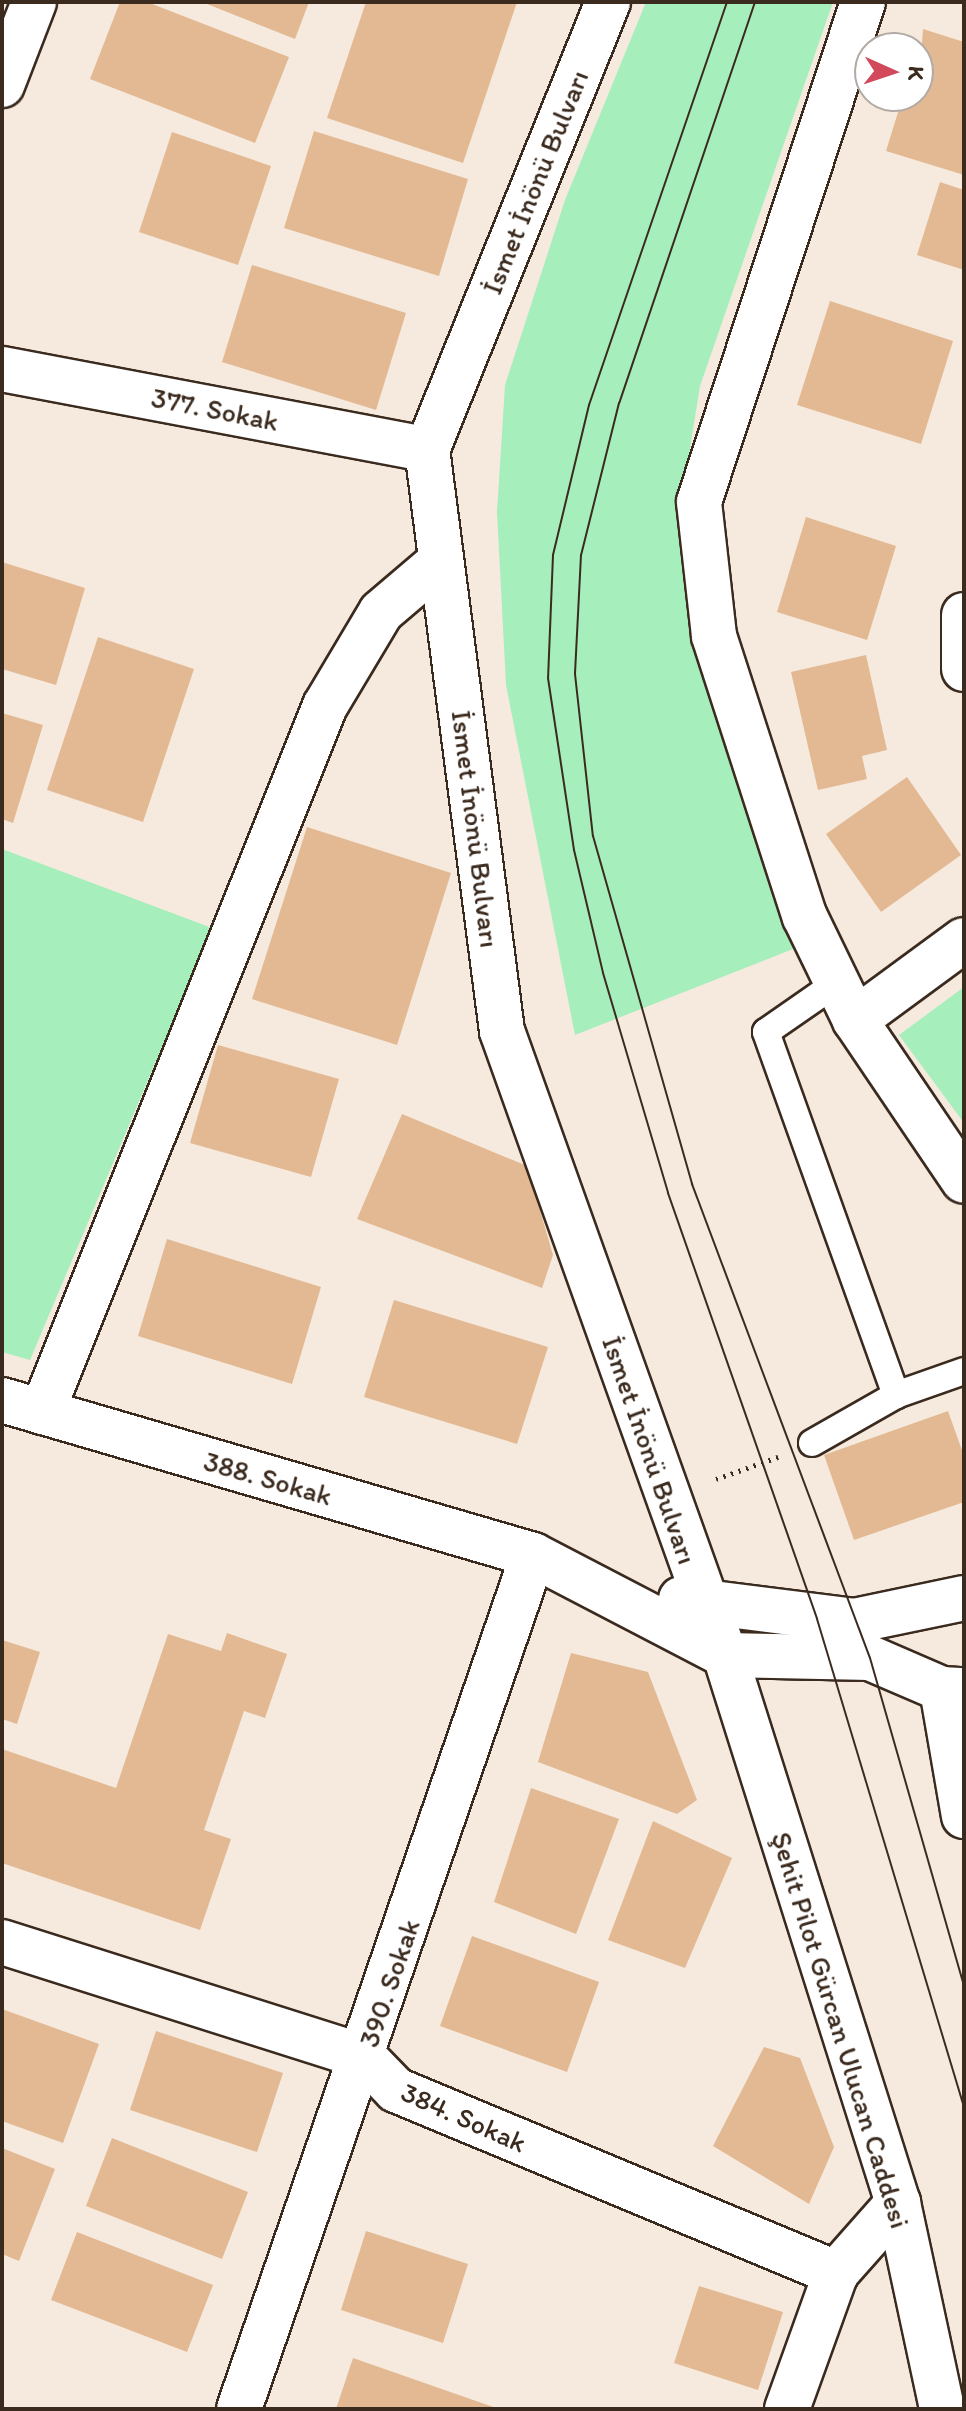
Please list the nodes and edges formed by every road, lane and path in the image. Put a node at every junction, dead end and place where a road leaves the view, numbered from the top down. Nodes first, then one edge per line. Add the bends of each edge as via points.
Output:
1 (34, 2) edge
2 (608, 2) edge
3 (863, 2) edge
4 (2, 85) edge
5 (2, 369) edge
6 (427, 449) junction
7 (441, 561) junction
8 (964, 615) edge
9 (964, 669) edge
10 (964, 940) edge
11 (845, 1002) junction
12 (964, 1181) edge
13 (964, 1371) edge
14 (896, 1395) junction
15 (22, 1406) edge
16 (812, 1443) joint
17 (666, 1497) junction
18 (533, 1555) junction
19 (964, 1598) edge
20 (705, 1606) junction
21 (725, 1655) junction
22 (953, 1690) edge
23 (964, 1816) edge
24 (2, 1942) edge
25 (364, 2057) junction
26 (898, 2203) junction
27 (836, 2273) junction
28 (239, 2409) edge
29 (787, 2409) edge
30 (942, 2409) edge

1 - 4 street
2 - 6 street, İsmet İnönü Bulvarı
3 - 11 street via 699,502 714,636 805,917
5 - 6 street, 377. Sokak
6 - 7 street, İsmet İnönü Bulvarı
7 - 15 street via 381,612 325,706
7 - 17 street, İsmet İnönü Bulvarı via 502,1031
8 - 9 street
10 - 11 street
11 - 12 street
11 - 14 lane via 766,1032
13 - 14 lane
14 - 16 lane
15 - 18 street, 388. Sokak
16 - 17 path
17 - 20 street, İsmet İnönü Bulvarı
18 - 20 street
18 - 21 street
18 - 25 street, 390. Sokak
19 - 20 street via 854,1621
20 - 21 street, İsmet İnönü Bulvarı
21 - 22 street via 870,1658
21 - 26 street, Şehit Pilot Gürcan Ulucan Caddesi
22 - 23 street
24 - 25 street, 384. Sokak
25 - 27 street, 384. Sokak via 396,2090
25 - 28 street, 390. Sokak
26 - 27 street
26 - 30 street, Şehit Pilot Gürcan Ulucan Caddesi
27 - 29 street

